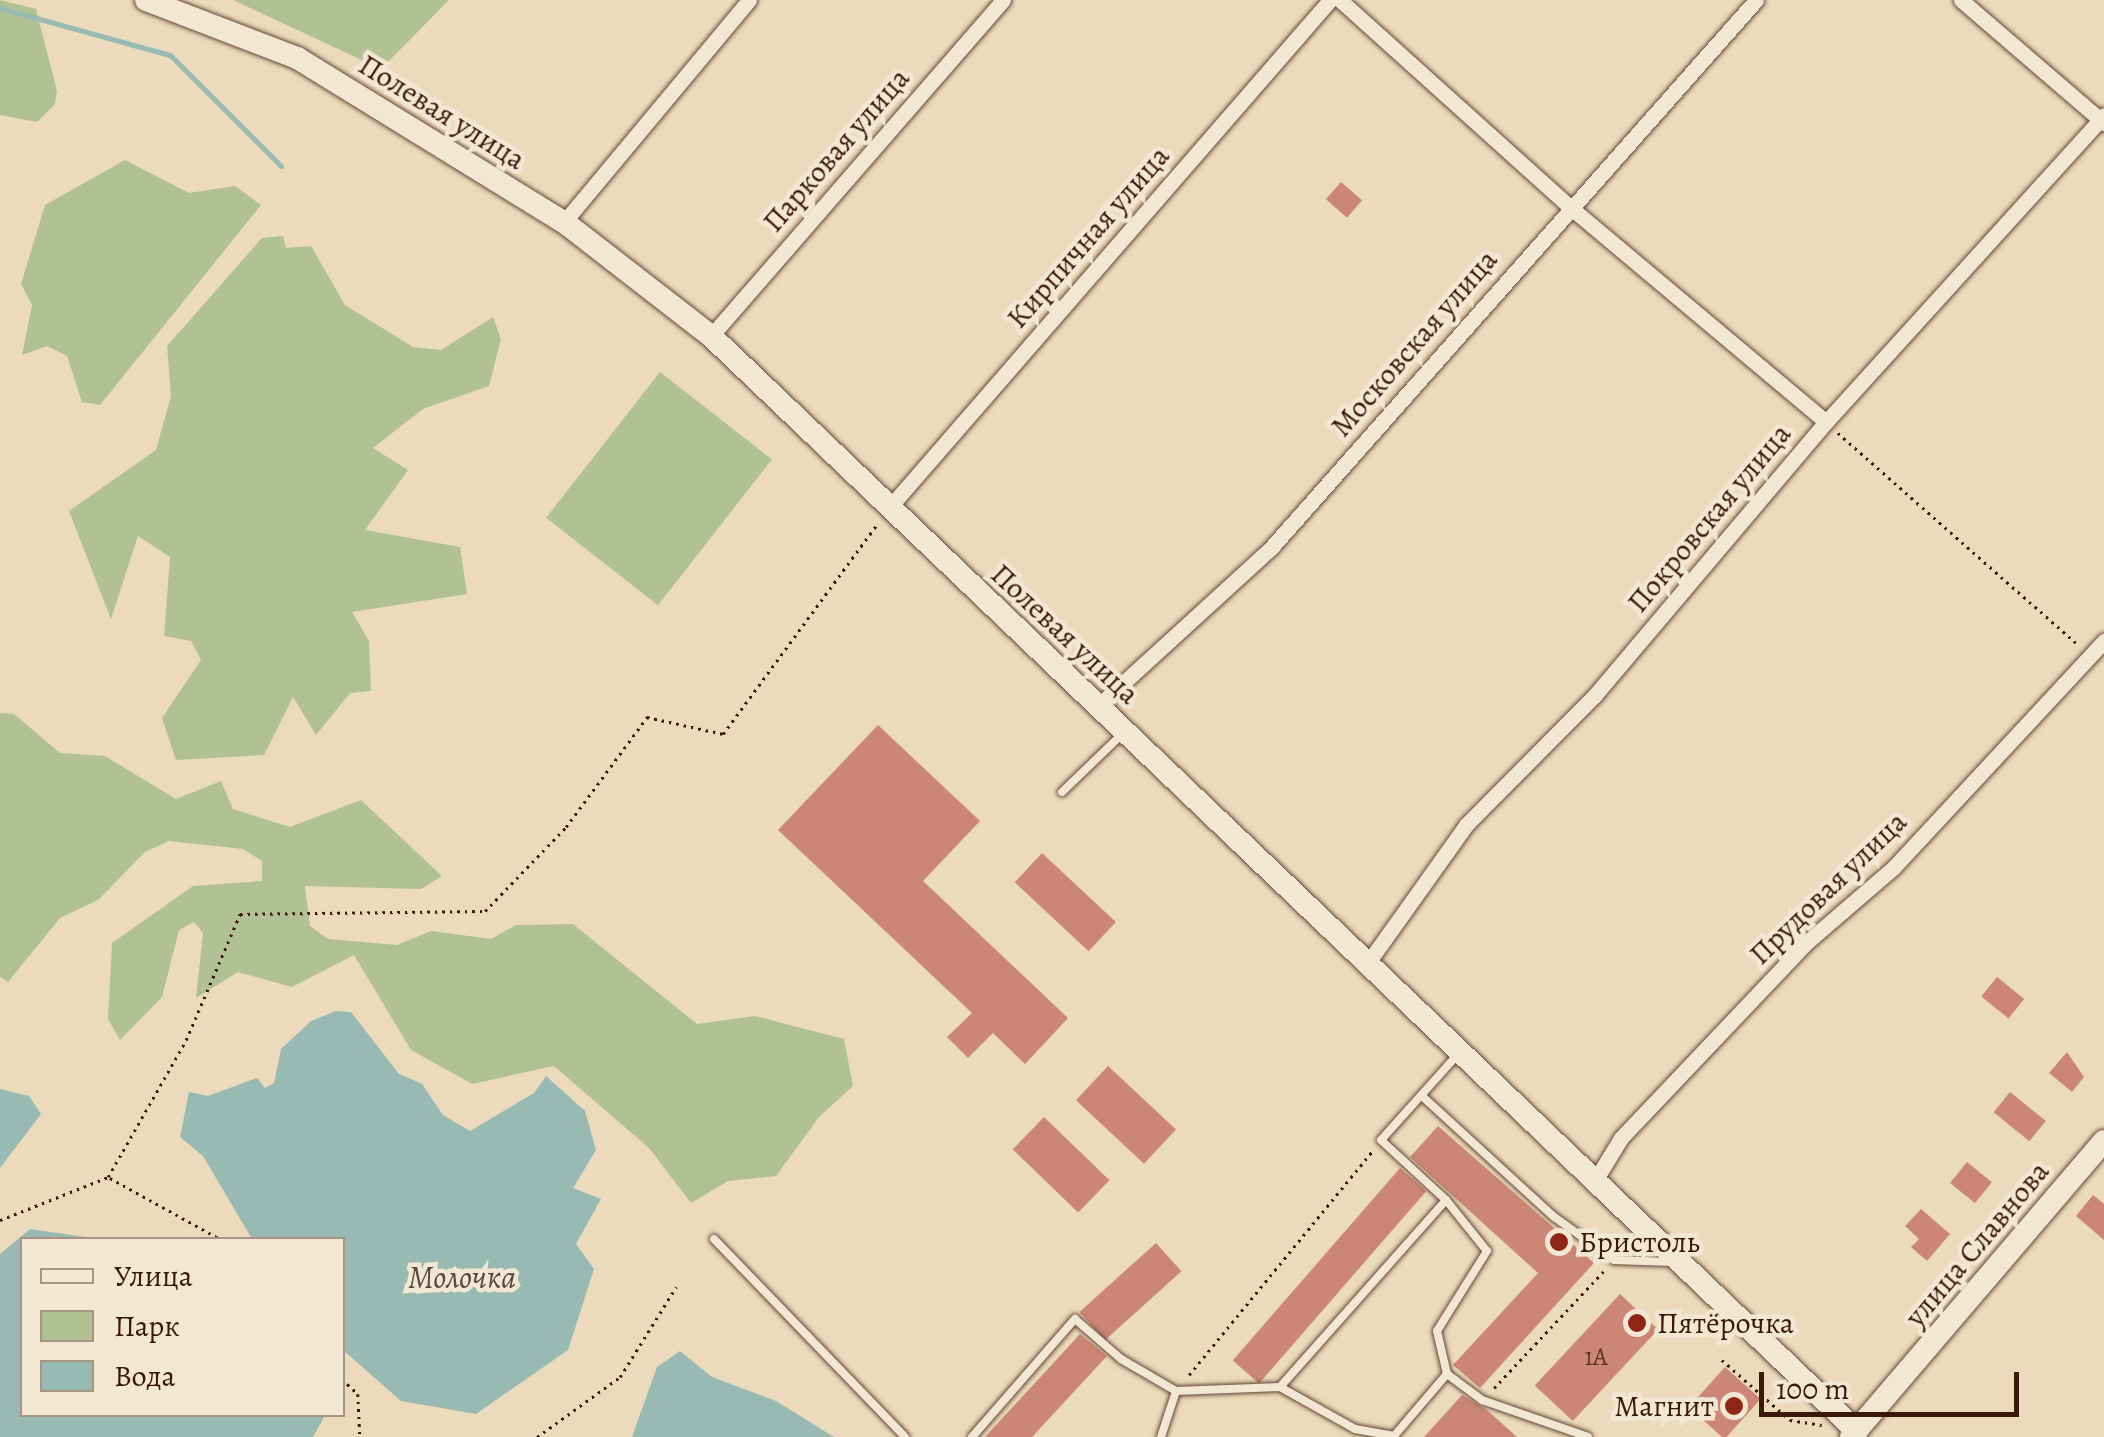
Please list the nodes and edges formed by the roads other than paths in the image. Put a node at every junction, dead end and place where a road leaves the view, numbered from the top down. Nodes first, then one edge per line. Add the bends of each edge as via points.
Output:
1 (146, 0) edge
2 (749, 0) edge
3 (1002, 0) edge
4 (1330, 0) edge
5 (1340, 0) edge
6 (1756, 0) edge
7 (1960, 0) edge
8 (2103, 119) edge
9 (1570, 207) junction
10 (564, 222) junction
11 (711, 336) junction
12 (1826, 422) junction
13 (888, 509) junction
14 (2104, 641) edge
15 (2098, 662) edge
16 (1098, 706) junction
17 (1124, 732) junction
18 (1062, 792) dead end
19 (1367, 964) junction
20 (1462, 1049) junction
21 (1422, 1096) junction
22 (2104, 1141) edge
23 (1596, 1178) junction
24 (1446, 1200) junction
25 (714, 1240) dead end
26 (1683, 1262) junction
27 (1447, 1374) junction
28 (1280, 1387) junction
29 (1176, 1392) junction
30 (1854, 1434) edge
31 (905, 1437) edge
32 (972, 1437) edge
33 (1160, 1437) edge
34 (1588, 1437) edge

1 - 10 street, Полевая улица via 297,58
2 - 10 street
3 - 11 street, Парковая улица
4 - 13 street, Кирпичная улица
5 - 9 street
6 - 9 street, Московская улица
7 - 8 street
8 - 12 street, Покровская улица
9 - 12 street
9 - 16 street, Московская улица via 1270,549
10 - 11 street, Полевая улица
11 - 13 street, Полевая улица
12 - 19 street, Покровская улица via 1595,695 1466,824
13 - 16 street, Полевая улица
14 - 15 street, Прудовая улица
15 - 23 street, Прудовая улица via 1894,867 1793,956 1621,1138
16 - 17 street, Полевая улица
17 - 18 lane
17 - 19 street, Полевая улица
19 - 20 street, Полевая улица
20 - 21 lane
20 - 23 street, Полевая улица
21 - 24 lane via 1381,1140
21 - 26 lane via 1553,1216 1614,1260
22 - 30 street, улица Славнова
23 - 26 street, Полевая улица
24 - 27 lane via 1487,1251 1437,1331
24 - 28 lane
25 - 31 lane
26 - 30 street, Полевая улица
27 - 28 lane via 1394,1436 1355,1429
27 - 34 lane via 1482,1400
28 - 29 lane
29 - 32 lane via 1121,1360 1074,1320
29 - 33 lane

